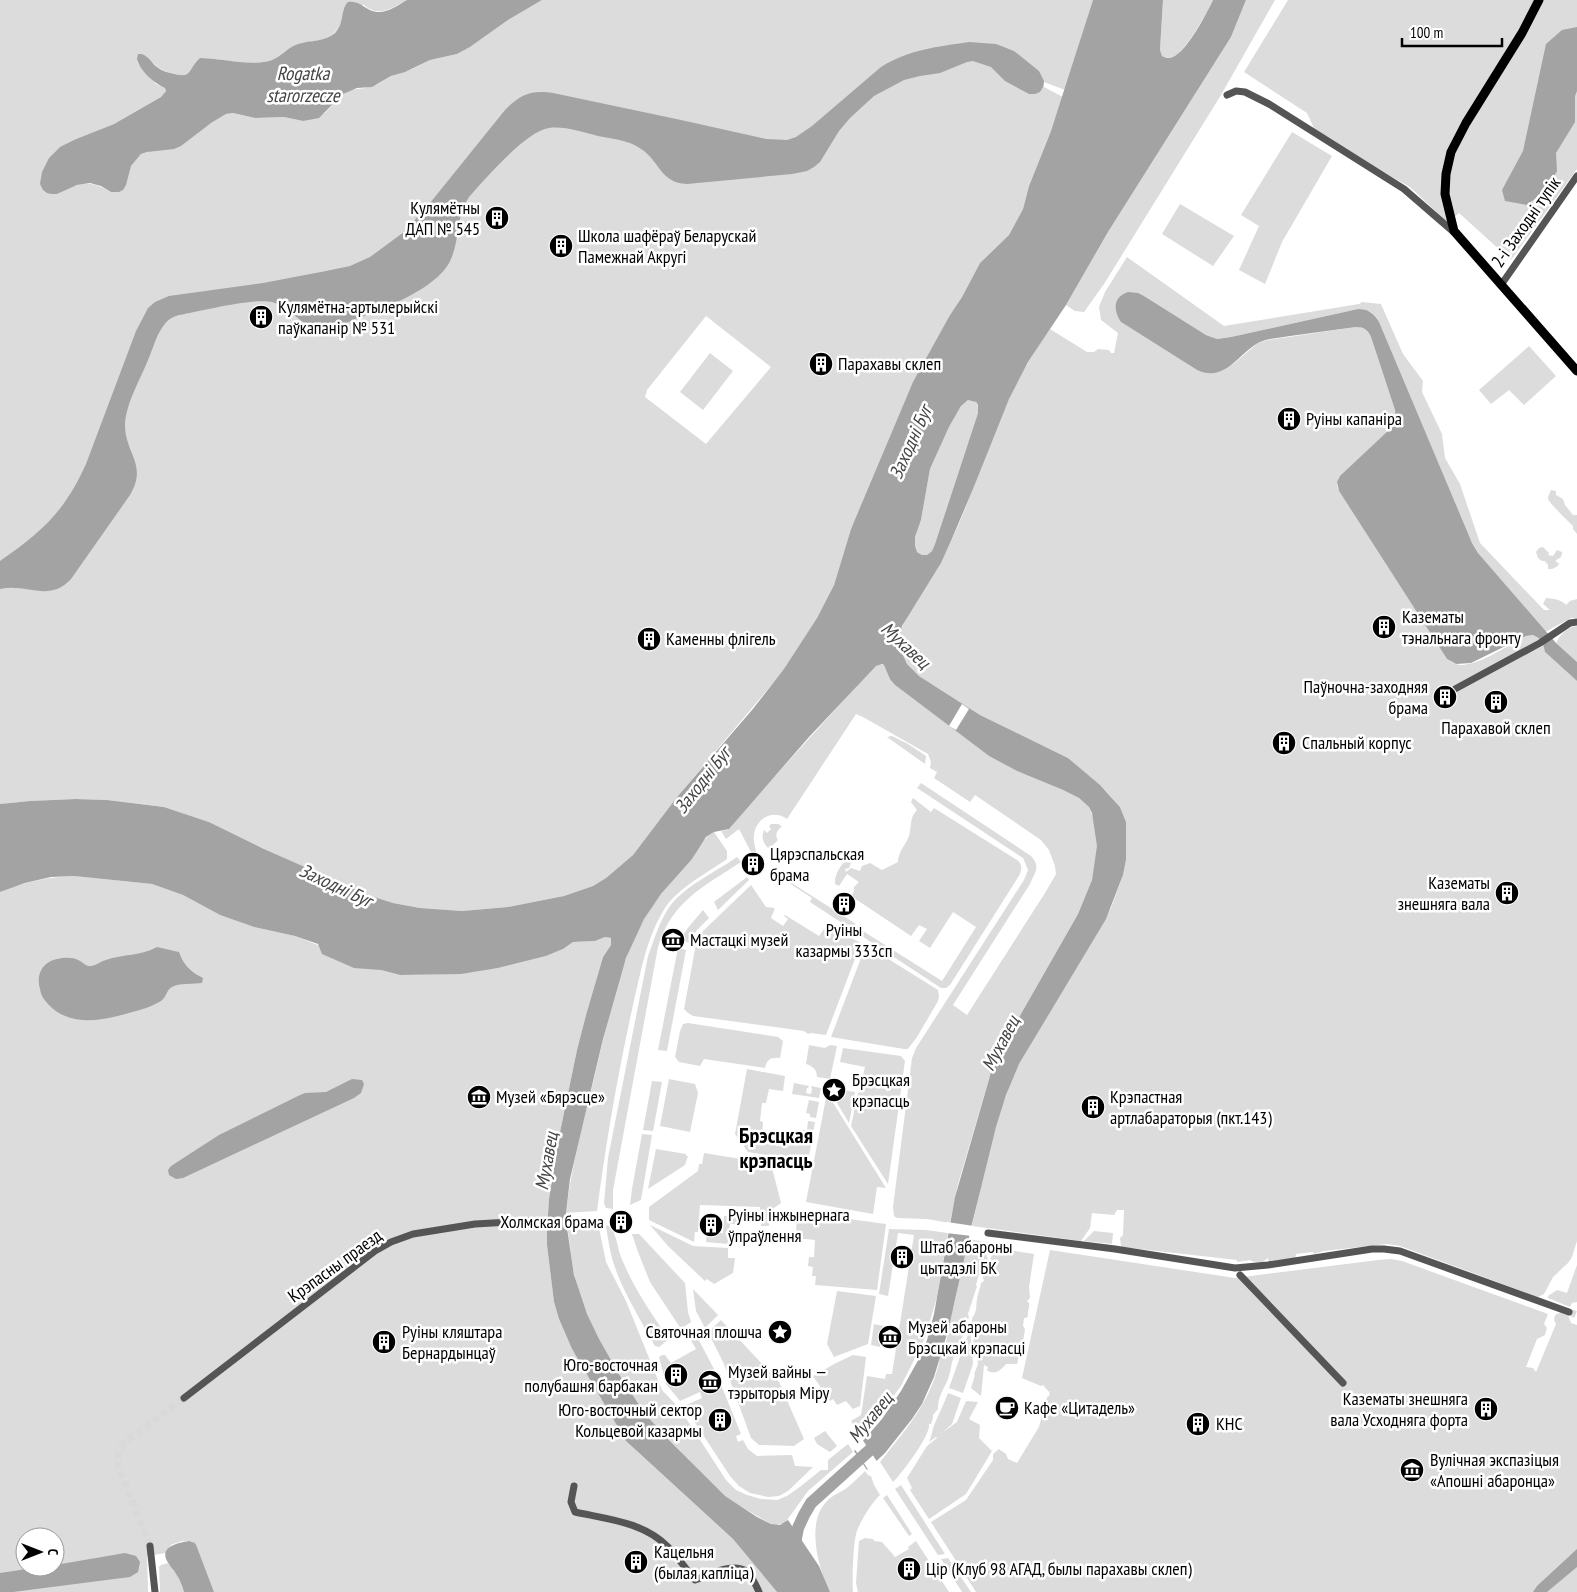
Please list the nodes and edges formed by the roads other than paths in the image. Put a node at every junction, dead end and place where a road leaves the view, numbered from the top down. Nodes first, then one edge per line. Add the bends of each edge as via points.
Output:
1 (1539, 0) edge
2 (1227, 96) dead end
3 (1577, 176) edge
4 (1458, 236) junction
5 (1500, 284) junction
6 (1577, 371) edge
7 (1577, 622) edge
8 (1455, 689) dead end
9 (529, 1221) dead end
10 (988, 1233) dead end
11 (1240, 1275) dead end
12 (1569, 1312) tunnel mouth
13 (1343, 1383) dead end
14 (184, 1398) tunnel mouth
15 (574, 1486) dead end
16 (150, 1546) tunnel mouth
17 (155, 1592) edge
18 (759, 1592) edge

1 - 4 main road via 1451,152 1445,194
2 - 4 street via 1236,91 1245,92 1269,104 1404,189
3 - 5 street, 2-і Заходні тупік
4 - 5 main road
5 - 6 main road
7 - 8 street
9 - 14 street, Крэпасны праезд via 475,1224 391,1242
10 - 12 street via 1234,1268 1372,1249 1400,1251
11 - 13 street
15 - 18 street via 571,1502 575,1512 634,1524 668,1546 695,1580 737,1568 752,1578
16 - 17 street

